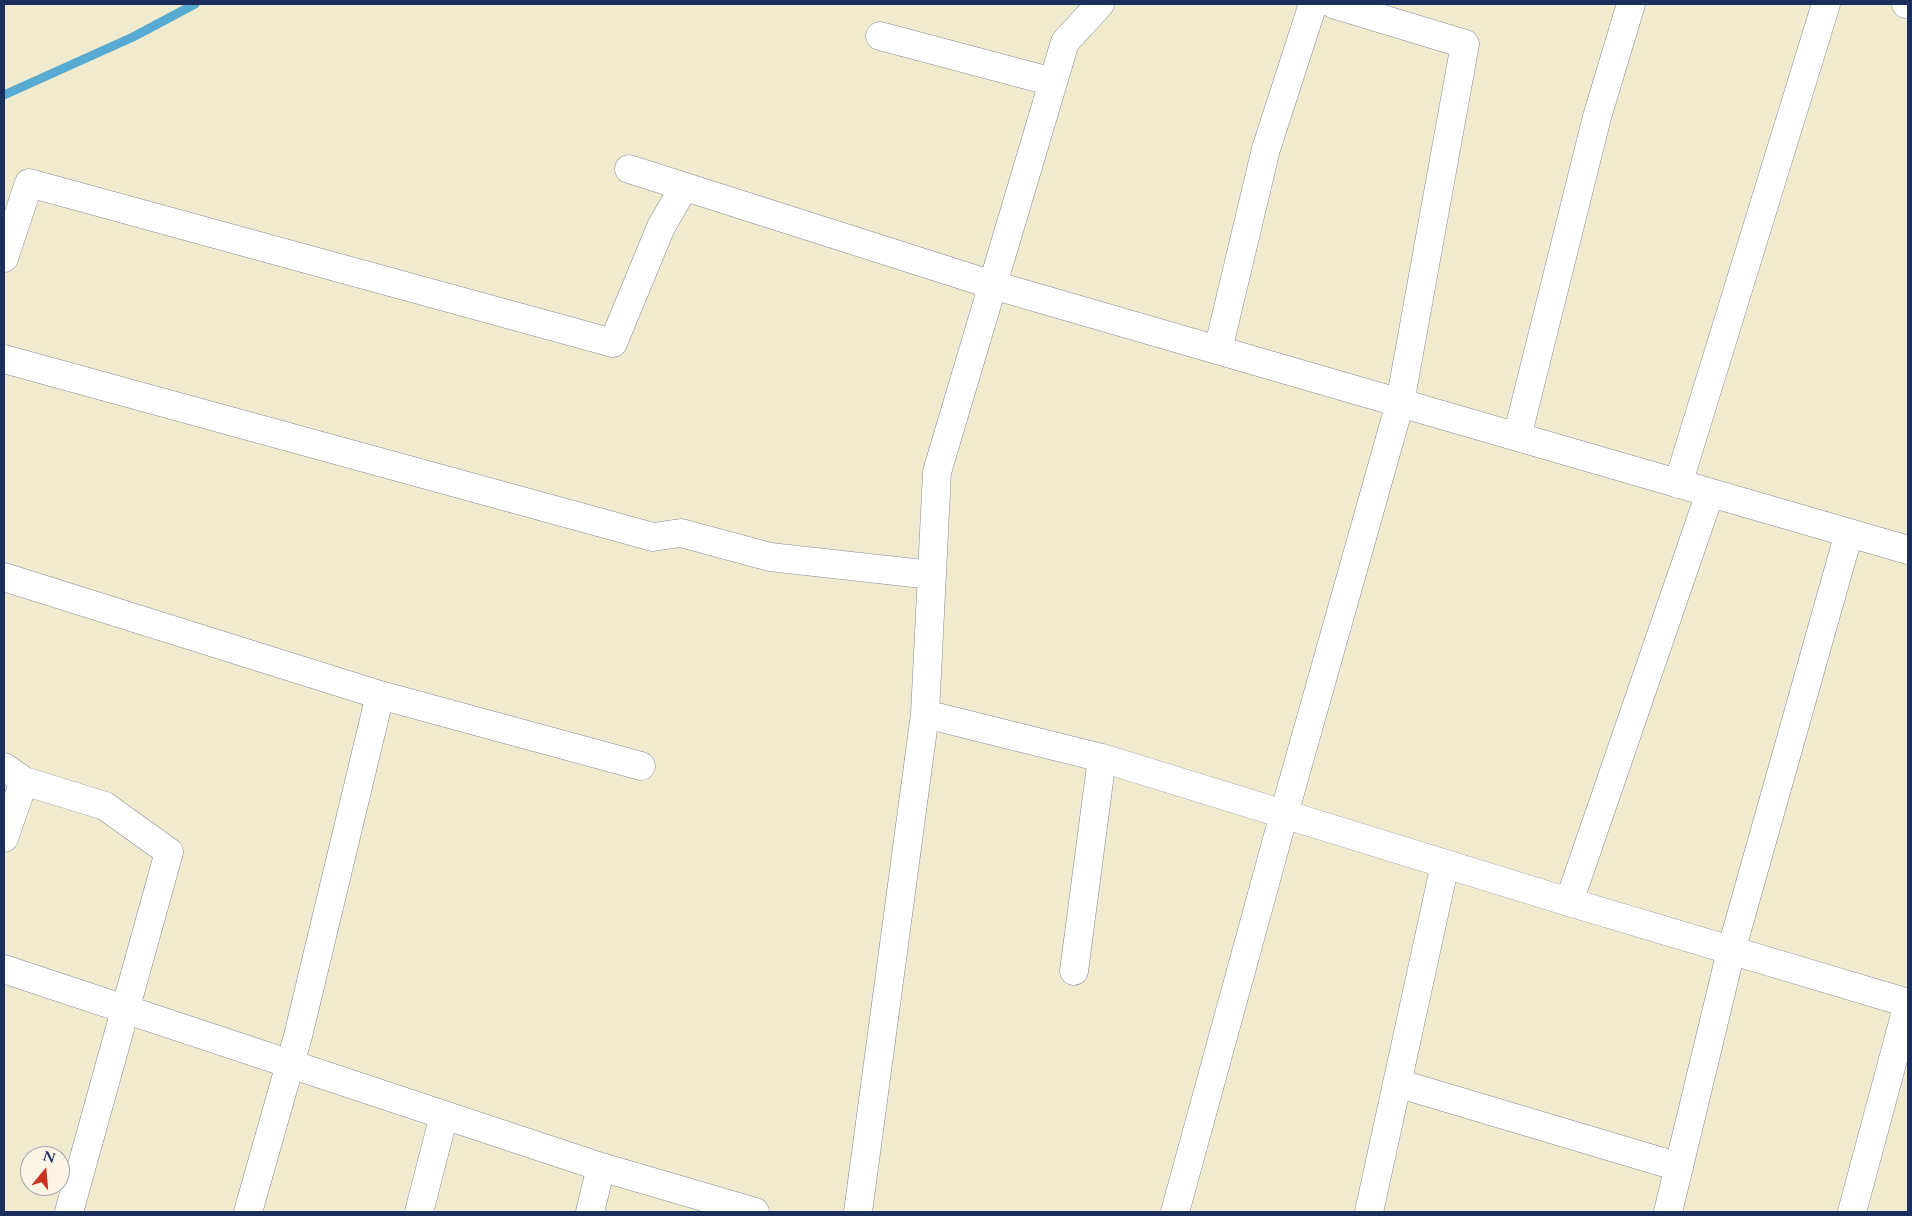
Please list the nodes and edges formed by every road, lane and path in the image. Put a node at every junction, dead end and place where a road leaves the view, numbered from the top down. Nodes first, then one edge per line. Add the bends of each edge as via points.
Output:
1 (1100, 4) edge
2 (1313, 4) edge
3 (1332, 4) edge
4 (1631, 4) edge
5 (1826, 4) edge
6 (880, 36) dead end
7 (1053, 82) junction
8 (629, 169) dead end
9 (684, 187) junction
10 (4, 258) edge
11 (994, 285) junction
12 (1218, 350) junction
13 (4, 359) edge
14 (1400, 403) junction
15 (1517, 437) junction
16 (1678, 484) junction
17 (1710, 493) junction
18 (1848, 533) junction
19 (1908, 550) edge
20 (932, 575) junction
21 (4, 577) edge
22 (380, 694) junction
23 (925, 714) junction
24 (1102, 758) junction
25 (641, 766) dead end
26 (14, 774) edge
27 (1284, 814) junction
28 (4, 838) edge
29 (1444, 864) junction
30 (1569, 902) junction
31 (1731, 951) junction
32 (4, 969) edge
33 (1074, 971) dead end
34 (1908, 1004) edge
35 (126, 1009) junction
36 (290, 1064) junction
37 (1397, 1083) junction
38 (444, 1114) junction
39 (602, 1167) junction
40 (1679, 1167) junction
41 (69, 1212) edge
42 (248, 1212) edge
43 (419, 1212) edge
44 (590, 1212) edge
45 (755, 1212) edge
46 (858, 1212) edge
47 (1175, 1212) edge
48 (1369, 1212) edge
49 (1668, 1212) edge
50 (1852, 1212) edge

1 - 7 street via 1065,42
2 - 12 street via 1266,149
3 - 14 street via 1465,44
4 - 15 street via 1597,117
5 - 16 street
6 - 7 street
7 - 11 street
8 - 9 street
9 - 10 street via 661,227 613,343 29,184
9 - 11 street
11 - 12 street
11 - 20 street via 937,472
12 - 14 street
13 - 20 street via 653,537 681,533 770,557
14 - 15 street
14 - 27 street
15 - 16 street
16 - 17 street
17 - 18 street
17 - 30 street
18 - 19 street
18 - 31 street
20 - 23 street
21 - 22 street
22 - 25 street
22 - 36 street
23 - 24 street
23 - 46 street
24 - 27 street
24 - 33 street
26 - 28 street
26 - 35 street via 105,806 169,852
27 - 29 street
27 - 47 street
29 - 30 street
29 - 37 street
30 - 31 street
31 - 34 street
31 - 40 street
32 - 35 street
34 - 50 street
35 - 36 street
35 - 41 street
36 - 38 street
36 - 42 street
37 - 40 street
37 - 48 street
38 - 39 street
38 - 43 street
39 - 44 street
39 - 45 street
40 - 49 street

